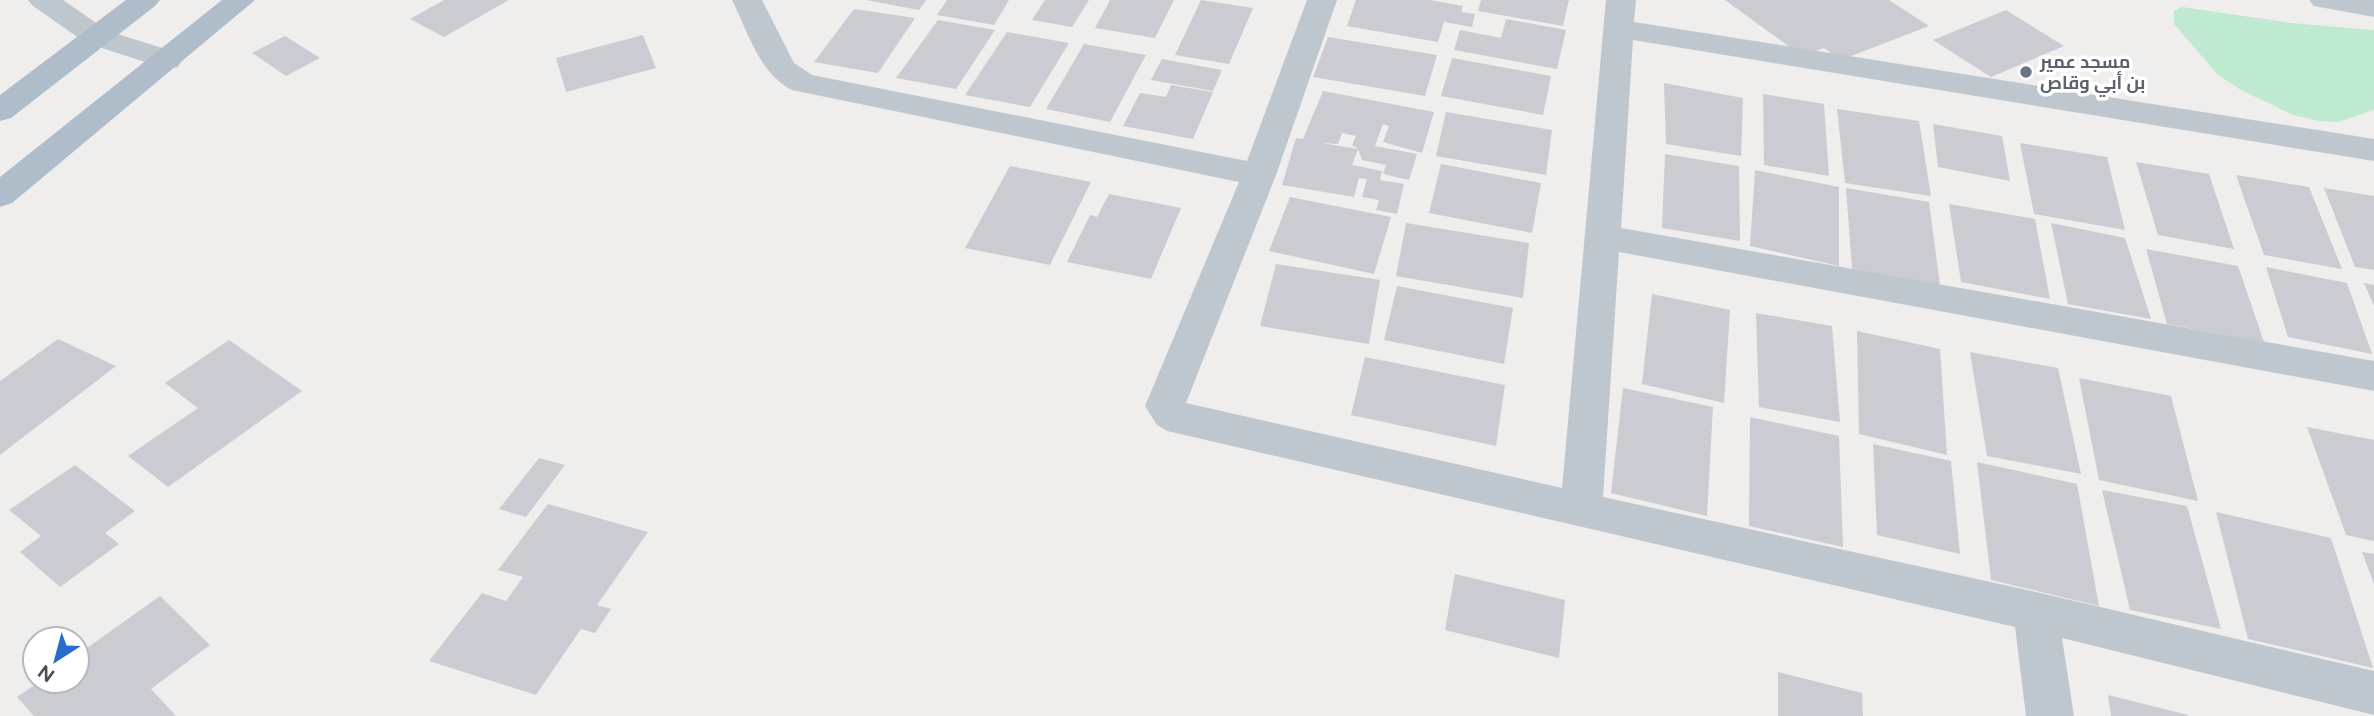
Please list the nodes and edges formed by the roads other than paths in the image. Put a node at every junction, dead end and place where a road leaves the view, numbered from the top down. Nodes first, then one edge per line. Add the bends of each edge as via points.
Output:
1 (43, 0) edge
2 (145, 0) edge
3 (240, 0) edge
4 (747, 0) edge
5 (1322, 0) edge
6 (2324, 0) edge
7 (2374, 8) edge
8 (1620, 15) edge
9 (97, 37) junction
10 (167, 60) junction
11 (0, 111) edge
12 (2374, 150) edge
13 (1259, 175) junction
14 (0, 195) edge
15 (1604, 237) junction
16 (2374, 376) edge
17 (1581, 511) junction
18 (2036, 612) junction
19 (2374, 693) edge
20 (2050, 716) edge

1 - 9 street
2 - 9 main road
3 - 10 main road
4 - 13 street via 781,68 803,83
5 - 13 street
6 - 7 street
8 - 12 street
8 - 15 street
9 - 10 street
9 - 11 main road
10 - 14 main road
13 - 17 street via 1165,406 1171,414 1181,420
15 - 16 street
15 - 17 street
17 - 18 street
18 - 19 street
18 - 20 street

